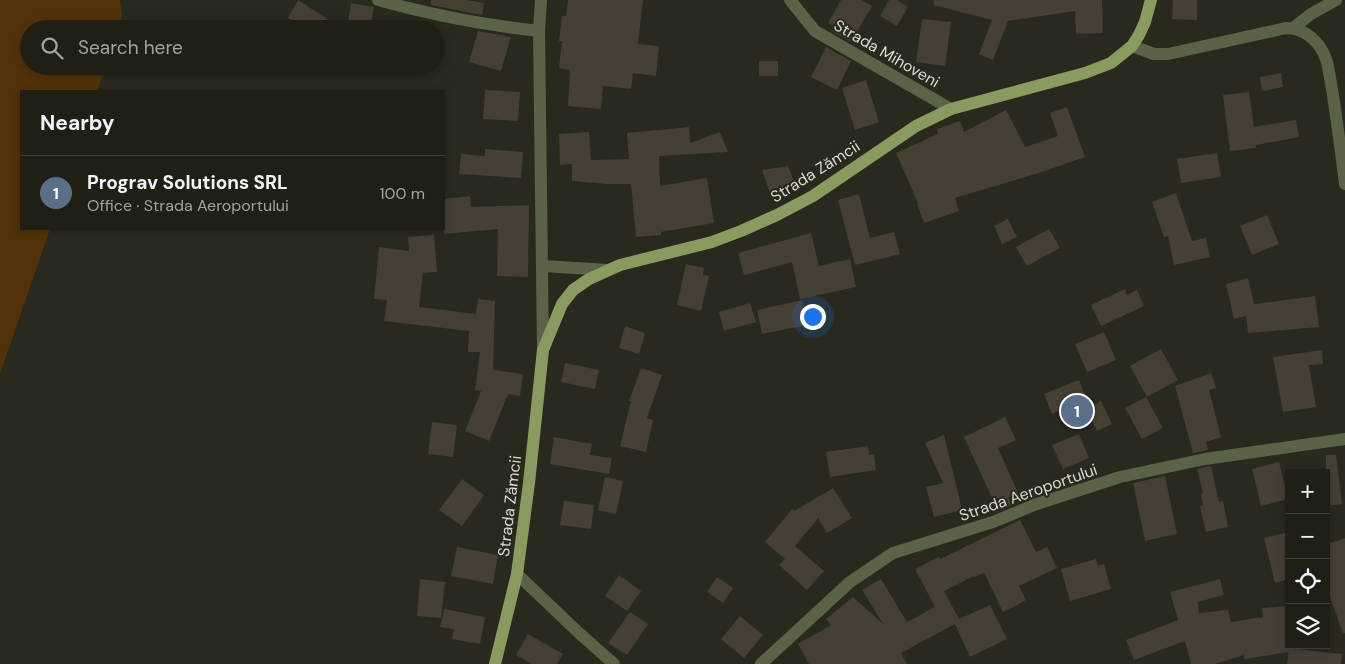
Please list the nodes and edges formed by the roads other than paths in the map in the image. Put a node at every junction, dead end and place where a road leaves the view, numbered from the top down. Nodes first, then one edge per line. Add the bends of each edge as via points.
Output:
1 (378, 0) edge
2 (541, 0) edge
3 (790, 0) edge
4 (1151, 0) edge
5 (1336, 0) edge
6 (1293, 28) junction
7 (539, 31) junction
8 (1132, 46) junction
9 (950, 109) junction
10 (1345, 184) edge
11 (543, 266) junction
12 (608, 270) junction
13 (543, 350) junction
14 (1345, 439) edge
15 (517, 574) junction
16 (496, 664) edge
17 (614, 664) edge
18 (761, 664) edge

1 - 7 street via 416,11
2 - 7 street, Strada Zămcii
3 - 9 street, Strada Mihoveni via 815,31
4 - 8 main road via 1145,22
5 - 6 street
6 - 8 street via 1168,54 1154,54
6 - 10 street via 1311,37 1326,59
7 - 11 street, Strada Zămcii
8 - 9 main road, Strada Zămcii via 1111,63 1085,73
9 - 12 main road, Strada Zămcii via 916,126 813,196 778,215 712,242
11 - 12 street
11 - 13 street, Strada Zămcii
12 - 13 main road, Strada Zămcii via 573,290 562,304
13 - 15 main road, Strada Zămcii
14 - 18 street, Strada Aeroportului via 1205,459 1120,477 993,522 893,552 850,582
15 - 16 main road, Strada Zămcii
15 - 17 street

